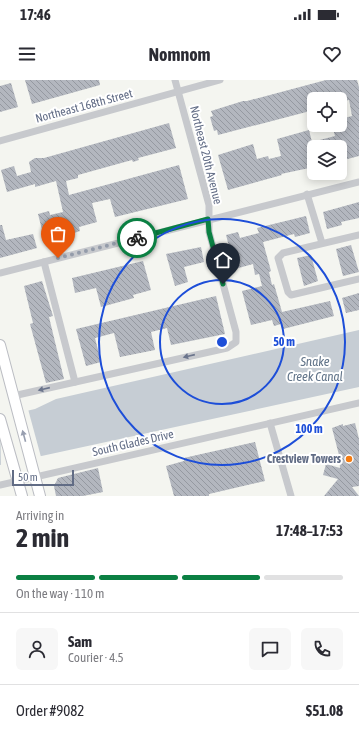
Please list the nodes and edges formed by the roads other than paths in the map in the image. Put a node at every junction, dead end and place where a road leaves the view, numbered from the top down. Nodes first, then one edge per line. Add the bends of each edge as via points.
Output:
1 (175, 80) edge
2 (220, 80) edge
3 (178, 92) junction
4 (0, 140) edge
5 (359, 182) edge
6 (307, 194) junction
7 (208, 219) junction
8 (359, 235) edge
9 (322, 243) junction
10 (44, 262) junction
11 (0, 273) edge
12 (359, 279) edge
13 (0, 345) edge
14 (76, 382) junction
15 (13, 396) junction
16 (359, 403) edge
17 (0, 419) edge
18 (270, 423) junction
19 (35, 477) junction
20 (17, 481) junction
21 (0, 485) edge
22 (22, 496) edge
23 (40, 496) edge
24 (291, 496) edge

1 - 3 street, Northeast 20th Avenue
2 - 3 street, Northeast 168th Street
3 - 4 street, Northeast 168th Street
3 - 7 street, Northeast 20th Avenue via 209,205
5 - 6 street
6 - 7 street
6 - 9 street
7 - 10 street
7 -> 14 street, Northeast 20th Avenue via 209,232 236,332 236,342 228,348
8 - 9 street
9 - 12 street via 279,255 288,292 295,295
10 - 11 street
10 - 14 street
13 - 15 street
14 -> 15 street
19 -> 15 street
16 - 18 street, South Glades Drive
17 - 20 street
18 - 19 street, South Glades Drive
18 - 24 street
19 - 20 street, South Glades Drive
19 - 23 street
20 - 21 street, South Glades Drive
20 - 22 street

